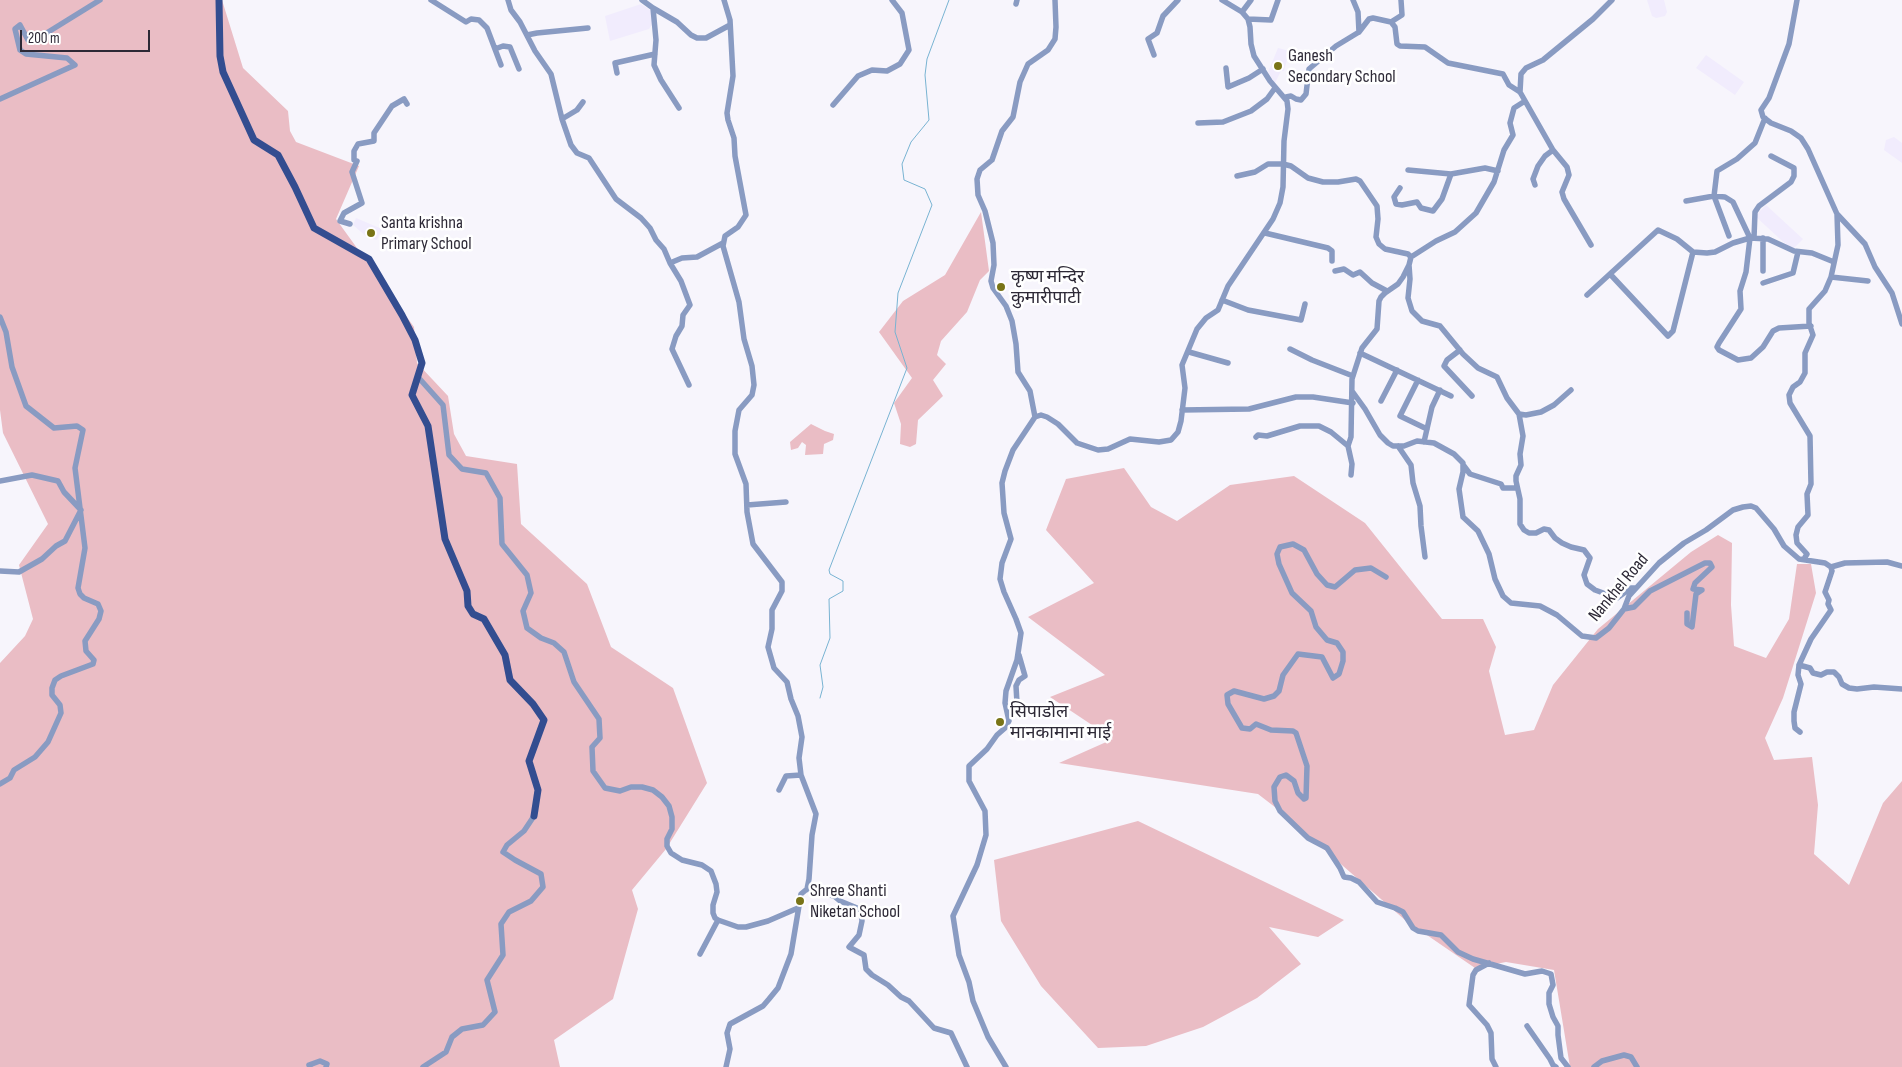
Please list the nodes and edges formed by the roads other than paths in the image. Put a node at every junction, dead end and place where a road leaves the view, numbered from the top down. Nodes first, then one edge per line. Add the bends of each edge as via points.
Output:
1 (100, 0) edge
2 (219, 0) edge
3 (431, 0) edge
4 (508, 0) edge
5 (642, 0) edge
6 (725, 0) edge
7 (892, 0) edge
8 (1055, 0) edge
9 (1178, 0) edge
10 (1222, 0) edge
11 (1251, 0) edge
12 (1278, 0) edge
13 (1353, 0) edge
14 (1401, 0) edge
15 (1612, 0) edge
16 (1797, 0) edge
17 (653, 8) junction
18 (1242, 12) junction
19 (1248, 19) junction
20 (1391, 22) junction
21 (730, 25) junction
22 (588, 28) dead end
23 (1358, 32) junction
24 (527, 35) junction
25 (495, 49) junction
26 (655, 54) junction
27 (1154, 55) dead end
28 (501, 65) dead end
29 (1226, 68) dead end
30 (519, 69) dead end
31 (1263, 69) junction
32 (617, 73) dead end
33 (1275, 88) junction
34 (1520, 92) junction
35 (1286, 97) junction
36 (0, 99) edge
37 (1525, 100) junction
38 (583, 102) dead end
39 (407, 104) dead end
40 (833, 105) dead end
41 (679, 108) dead end
42 (1765, 118) junction
43 (562, 120) junction
44 (1198, 123) dead end
45 (1553, 150) junction
46 (1772, 156) dead end
47 (1283, 164) junction
48 (1408, 170) dead end
49 (1498, 171) junction
50 (1451, 174) junction
51 (1237, 176) dead end
52 (1535, 185) dead end
53 (1400, 188) dead end
54 (1714, 196) junction
55 (1686, 201) dead end
56 (1837, 214) junction
57 (350, 224) dead end
58 (1265, 233) junction
59 (1729, 236) dead end
60 (1752, 238) junction
61 (1763, 238) junction
62 (723, 243) junction
63 (1591, 245) dead end
64 (1693, 252) junction
65 (1798, 252) junction
66 (1411, 258) junction
67 (1332, 261) dead end
68 (1834, 262) junction
69 (670, 263) junction
70 (1409, 265) junction
71 (1335, 271) dead end
72 (1763, 271) dead end
73 (1610, 274) junction
74 (1831, 277) junction
75 (1868, 281) dead end
76 (1763, 283) dead end
77 (1387, 291) junction
78 (1587, 295) dead end
79 (1222, 300) junction
80 (1305, 304) dead end
81 (0, 317) edge
82 (1902, 324) edge
83 (1811, 326) junction
84 (1290, 349) dead end
85 (1460, 350) junction
86 (1189, 352) junction
87 (1360, 352) junction
88 (1228, 363) dead end
89 (1397, 370) junction
90 (1353, 376) junction
91 (418, 377) junction
92 (1418, 380) junction
93 (689, 385) dead end
94 (1440, 390) junction
95 (1572, 390) dead end
96 (1352, 392) junction
97 (1451, 396) dead end
98 (1472, 396) dead end
99 (1381, 401) dead end
100 (1352, 403) junction
101 (1361, 403) junction
102 (1182, 410) junction
103 (1519, 414) junction
104 (1035, 417) junction
105 (1427, 429) junction
106 (1256, 437) dead end
107 (1424, 442) junction
108 (1348, 446) junction
109 (1398, 446) junction
110 (1464, 466) junction
111 (1351, 475) dead end
112 (0, 481) edge
113 (1517, 488) junction
114 (786, 502) dead end
115 (747, 506) junction
116 (81, 510) junction
117 (1426, 557) dead end
118 (1804, 559) junction
119 (1902, 566) edge
120 (1831, 567) junction
121 (0, 571) edge
122 (1386, 577) dead end
123 (1636, 588) junction
124 (1624, 609) junction
125 (1687, 613) dead end
126 (1018, 653) junction
127 (1799, 665) junction
128 (1902, 689) edge
129 (1017, 703) dead end
130 (1800, 732) dead end
131 (801, 775) junction
132 (0, 784) edge
133 (779, 790) dead end
134 (534, 816) joint
135 (807, 889) junction
136 (798, 908) junction
137 (718, 920) junction
138 (700, 954) dead end
139 (1489, 963) junction
140 (1527, 1026) dead end
141 (308, 1066) edge
142 (326, 1067) edge
143 (423, 1067) edge
144 (726, 1067) edge
145 (968, 1067) edge
146 (1006, 1067) edge
147 (1496, 1067) edge
148 (1556, 1067) edge
149 (1568, 1067) edge
150 (1594, 1067) edge
151 (1637, 1067) edge

1 - 36 street via 45,34 28,40 20,26 15,29 20,50 26,54 67,58 75,65
2 - 91 main road via 222,72 254,140 278,155 314,228 369,259 415,340 422,363
3 - 25 street via 466,22 479,20 487,28
4 - 24 street
5 - 17 street
6 - 21 street
7 - 40 street via 902,13 909,50 900,64 887,71 872,70 858,76
8 - 104 street via 1055,39 1048,50 1028,64 1020,82 1013,117 1002,131 992,160 980,170 977,179 978,195 993,243 994,265 990,281 1010,313 1018,372 1030,390
9 - 27 street via 1163,16 1157,33 1148,39
10 - 18 street
11 - 18 street
12 - 19 street via 1271,20
13 - 23 street via 1358,12
14 - 20 street via 1402,15
15 - 34 street via 1543,60 1526,68 1521,74
16 - 42 street via 1789,44 1769,98 1761,110
17 - 21 street via 696,38 706,38
17 - 26 street
18 - 19 street
19 - 31 street via 1252,50
20 - 23 street via 1373,18
20 - 34 street via 1400,46 1425,47 1448,63 1503,74 1508,85
21 - 62 street via 733,84 727,113 746,214 738,227 725,236
22 - 24 street
23 - 35 street via 1309,69 1306,94 1301,100
24 - 43 street via 551,74
25 - 28 street
25 - 30 street via 510,47
26 - 32 street via 615,63
26 - 41 street via 654,64 661,80
29 - 31 street via 1228,87
31 - 33 street
33 - 35 street
33 - 44 street via 1251,111 1223,122
34 - 37 street
35 - 47 street via 1288,109
37 - 45 street
37 - 49 street via 1514,108 1510,126 1513,135 1504,150
38 - 43 street
39 - 57 street via 404,99 392,106 374,133 374,141 358,144 354,151 354,160 357,161 352,172 362,203 344,214 340,221
42 - 54 street via 1755,143 1738,159 1717,171
42 - 56 street via 1801,138 1818,168
43 - 69 street via 571,145 589,158 616,199 650,228
45 - 52 street via 1538,166 1533,179
45 - 63 street via 1569,174 1562,192 1564,199
46 - 60 street via 1794,168 1794,176 1791,182 1759,206
47 - 51 street via 1268,164 1255,172
47 - 58 street via 1280,203
47 - 66 street via 1322,182 1360,181 1377,206 1376,237 1379,244
48 - 50 street
49 - 50 street via 1485,168
49 - 66 street via 1476,213 1455,232
50 - 53 street via 1442,199 1433,211 1421,208 1416,202 1396,204 1394,198
54 - 55 street
54 - 59 street
54 - 60 street via 1726,197 1733,202
56 - 68 street via 1838,245
56 - 82 street via 1865,244 1892,293
58 - 67 street via 1328,248 1332,251
58 - 79 street via 1228,286
60 - 61 street
60 - 64 street via 1715,252
60 - 83 street via 1740,291 1740,309 1719,343 1719,350 1744,360 1756,355 1778,328
61 - 65 street
61 - 72 street
62 - 69 street via 697,257
62 - 115 street via 739,302 754,380 752,395 739,410 735,440 746,484
64 - 73 street via 1658,230
64 - 73 street via 1673,331 1668,336
65 - 68 street via 1812,253
65 - 76 street via 1793,273
66 - 70 street
68 - 74 street
69 - 93 street via 690,305 683,315 672,349
70 - 77 street via 1398,284
70 - 85 street via 1408,298 1412,311 1422,321 1440,326
71 - 77 street via 1344,269 1353,275 1359,271
73 - 78 street
74 - 75 street
74 - 83 street via 1825,291 1809,309
77 - 87 street via 1379,301 1377,329
79 - 80 street via 1248,310 1301,320
79 - 86 street via 1218,310 1197,329
81 - 116 street via 12,367 26,406 54,428 77,426 83,430 74,468
83 - 118 street via 1813,335 1805,353 1805,373 1789,395 1790,403 1810,436 1808,515 1796,535 1797,543 1807,554
84 - 90 street
85 - 98 street via 1444,366
85 - 103 street via 1478,368 1497,377
86 - 88 street
86 - 102 street via 1182,365 1185,382
87 - 89 street
87 - 90 street
89 - 92 street
89 - 99 street
90 - 96 street
91 - 134 main road via 412,395 428,426 445,539 467,591 468,606 473,614 484,619 505,654 510,680 544,720 529,761 538,790
91 - 137 street via 443,404 449,455 462,469 486,473 500,498 502,544 526,575 530,593 524,611 528,628 564,652 574,682 599,719 600,738 592,747 593,771 605,788 620,791 642,787 662,797 672,817 667,839 670,853 711,871 717,892 713,913
92 - 94 street
92 - 105 street via 1400,416
94 - 97 street
94 - 105 street
95 - 103 street via 1541,412
96 - 100 street
96 - 101 street
100 - 101 street
100 - 102 street via 1296,397 1249,409
100 - 108 street
101 - 109 street via 1380,435 1388,444
102 - 104 street via 1180,428 1171,440 1130,440 1103,450 1078,443 1047,417
103 - 113 street via 1523,436
104 - 126 street via 1013,450 1002,483 1004,512 1011,539 1000,579 1021,633
105 - 107 street
106 - 108 street via 1300,426 1319,426
107 - 109 street
107 - 110 street via 1434,443 1454,454
108 - 111 street
109 - 117 street via 1411,464
110 - 113 street via 1470,474 1501,484 1503,488
110 - 124 street, Nankhel Road via 1459,489 1463,517 1478,531 1503,596 1511,602 1540,606 1566,621 1582,636 1596,638
112 - 116 street via 32,475 58,481
113 - 123 street via 1520,524 1524,530 1536,533 1550,530 1562,543 1584,550 1590,558 1584,575 1587,584 1617,598
114 - 115 street
115 - 131 street via 752,544 782,582 782,591 772,610 768,647 774,668 787,682 798,716 802,737
116 - 121 street via 65,541 42,559 19,572
116 - 132 street via 85,548 78,588 84,598 98,604 100,611 99,619 85,641 86,652 94,660 93,664 56,680 52,695 60,705 61,713 48,742 35,757 14,770 10,778
118 - 120 street, Nankhel Road
118 - 123 street, Nankhel Road via 1799,560 1784,546 1756,508 1743,507 1733,510 1684,543 1658,563
119 - 120 street, Nankhel Road via 1887,562 1845,563
120 - 127 street via 1824,592 1831,610
122 - 139 street via 1371,568 1355,570 1335,587 1327,585 1304,550 1293,544 1280,546 1277,554 1279,564 1292,593 1311,611 1316,627 1327,640 1337,642 1343,652 1339,674 1333,678 1322,657 1298,654 1283,675 1279,691 1274,696 1264,699 1234,691 1227,695 1228,704 1242,728 1250,729 1256,724 1296,734 1307,766 1306,798 1298,793 1294,781 1286,775 1274,787 1274,800 1280,811 1308,838 1327,848 1344,877 1360,882 1377,902 1402,912 1418,931 1441,935 1458,952
123 - 124 street, Nankhel Road via 1628,596
124 - 125 street via 1634,607 1650,591 1710,563 1712,567 1693,589 1702,590 1696,594 1692,627 1687,624
126 - 129 street via 1025,676 1016,686
126 - 146 street via 1006,692 1008,725 969,766 969,781 985,811 986,835 977,865 953,916 959,955 973,1001 988,1037
127 - 128 street via 1810,668 1813,674 1834,672 1849,688
127 - 130 street via 1801,684 1794,721
131 - 133 street via 786,776
131 - 135 street via 816,814
134 - 143 street via 503,852 541,874 543,887 531,901 509,912 501,924 502,955 487,980 495,1012 483,1025 462,1028 452,1037 446,1052
135 - 136 street via 801,894
135 - 145 street via 834,896 861,912 858,934 849,947 864,955 866,969 909,1001 934,1028 951,1033
136 - 137 street via 746,927
136 - 144 street via 791,954 778,988 763,1006 730,1024
137 - 138 street
139 - 147 street via 1476,970 1473,976 1469,1005 1491,1033 1492,1059
139 - 149 street via 1524,974 1542,971 1551,974 1553,985 1549,1004 1558,1026 1562,1058
140 - 148 street
141 - 142 street via 320,1061 327,1064
150 - 151 street via 1602,1061 1624,1055 1631,1058

